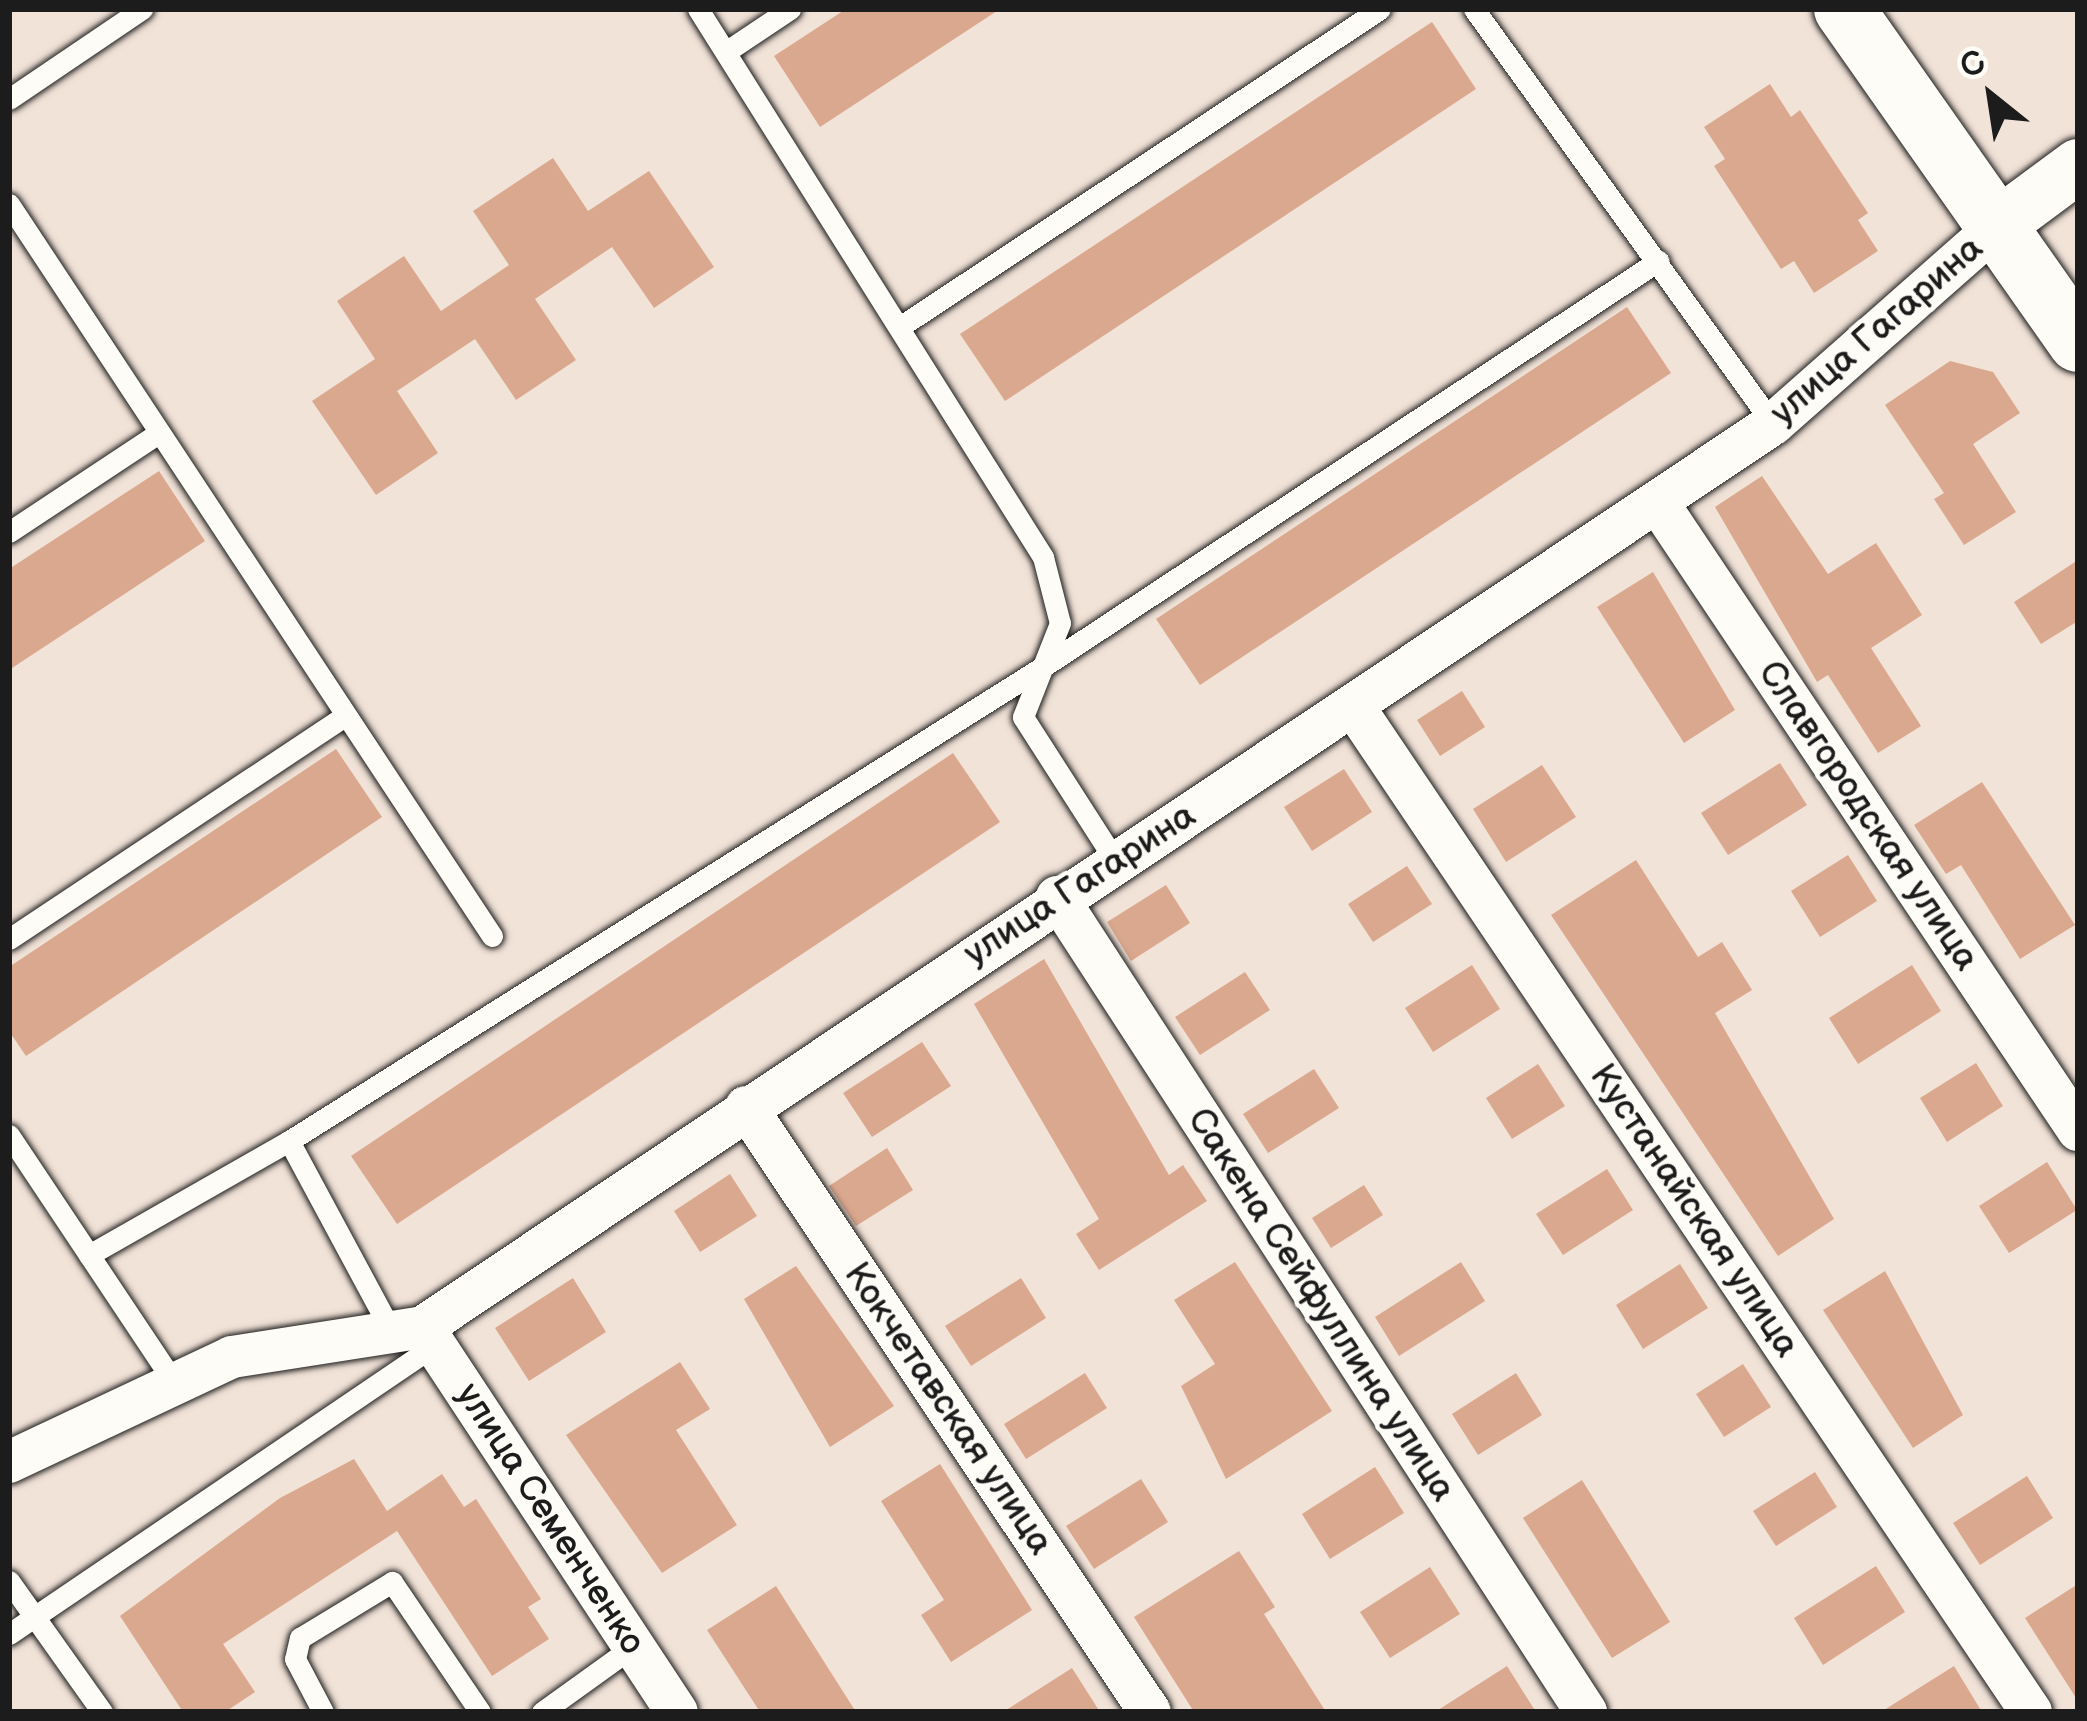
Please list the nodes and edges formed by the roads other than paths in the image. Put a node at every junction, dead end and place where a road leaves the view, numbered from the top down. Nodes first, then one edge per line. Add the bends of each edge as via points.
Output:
1 (142, 9) edge
2 (698, 9) edge
3 (790, 9) edge
4 (1380, 9) edge
5 (1474, 9) edge
6 (1844, 9) edge
7 (727, 51) junction
8 (9, 99) edge
9 (2078, 166) edge
10 (9, 204) edge
11 (2001, 223) junction
12 (1658, 261) junction
13 (901, 326) junction
14 (2078, 342) edge
15 (1773, 424) junction
16 (157, 434) junction
17 (1658, 502) junction
18 (9, 532) edge
19 (1044, 666) junction
20 (1356, 710) junction
21 (345, 716) junction
22 (1114, 860) junction
23 (1057, 897) junction
24 (492, 936) dead end
25 (9, 939) edge
26 (746, 1107) junction
27 (2078, 1130) edge
28 (9, 1135) edge
29 (290, 1141) junction
30 (89, 1255) junction
31 (415, 1333) junction
32 (171, 1378) junction
33 (9, 1462) edge
34 (9, 1581) edge
35 (35, 1617) junction
36 (9, 1634) edge
37 (634, 1646) junction
38 (102, 1712) edge
39 (322, 1712) edge
40 (480, 1712) edge
41 (542, 1712) edge
42 (677, 1712) edge
43 (1150, 1712) edge
44 (1586, 1712) edge
45 (2031, 1712) edge

1 - 8 lane
2 - 7 lane
3 - 7 lane
4 - 13 lane
5 - 12 lane
6 - 11 main road
7 - 13 lane
9 - 11 street, улица Гагарина
10 - 16 lane
11 - 14 main road
11 - 15 street, улица Гагарина
12 - 15 lane
12 - 19 lane
13 - 19 lane via 1043,557 1060,623
15 - 17 street, улица Гагарина
16 - 18 lane
16 - 21 lane
17 - 20 street, улица Гагарина
17 - 27 street, Славгородская улица
19 - 22 lane via 1023,717
19 - 29 lane
20 - 22 street, улица Гагарина
20 - 45 street, Кустанайская улица
21 - 24 lane
21 - 25 lane
22 - 23 street, улица Гагарина
23 - 26 street, улица Гагарина
23 - 44 street, Сакена Сейфуллина улица
26 - 31 street, улица Гагарина
26 - 43 street, Кокчетавская улица
28 - 30 lane
29 - 30 lane
29 - 31 lane
30 - 32 lane
31 - 32 street, улица Гагарина
31 - 35 lane
31 - 37 street, улица Семенченко
32 - 33 street, улица Гагарина
34 - 35 lane
35 - 36 lane
35 - 38 lane
37 - 41 lane
37 - 42 street, улица Семенченко
39 - 40 lane via 295,1660 300,1638 392,1582

